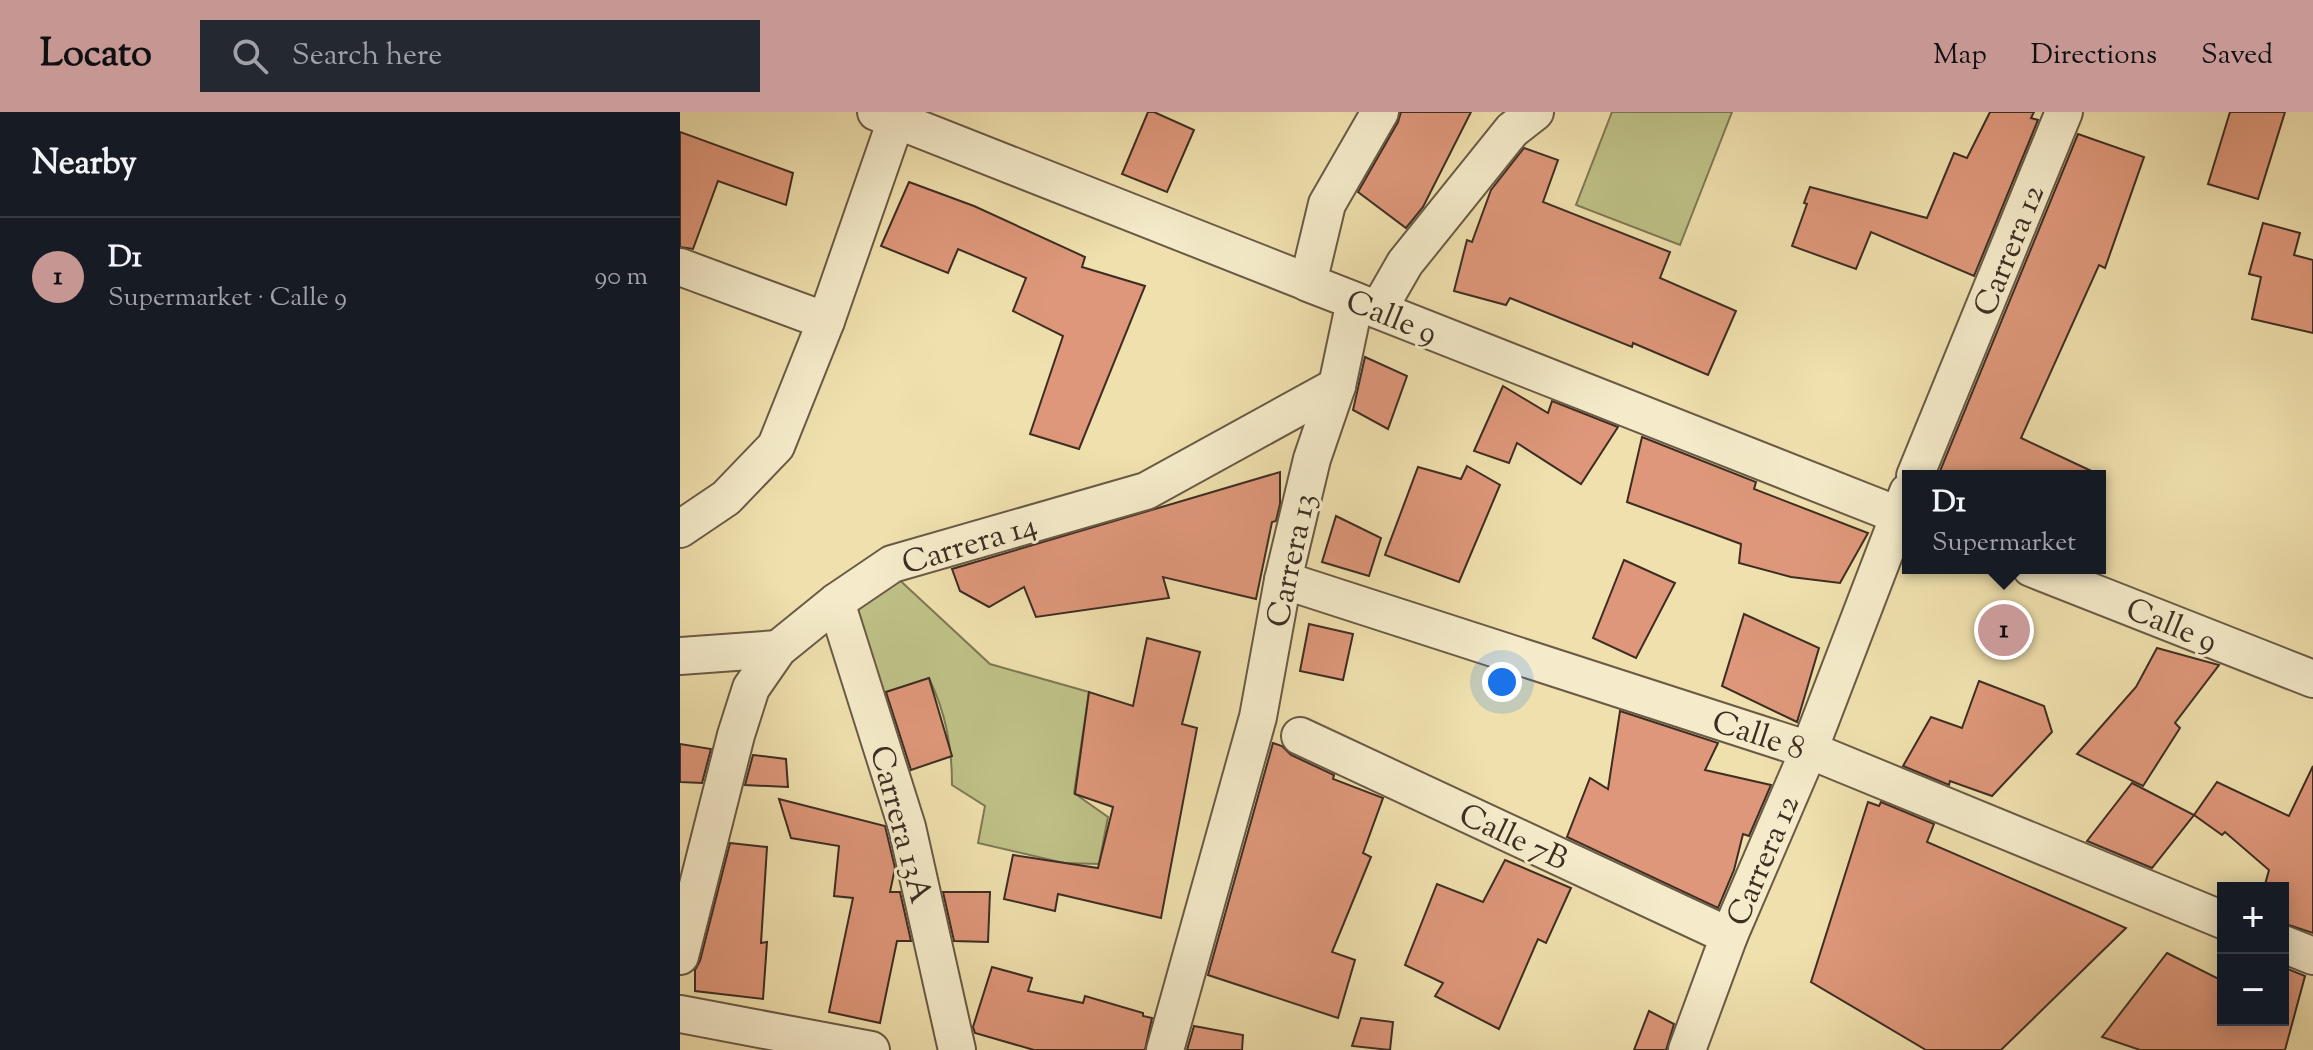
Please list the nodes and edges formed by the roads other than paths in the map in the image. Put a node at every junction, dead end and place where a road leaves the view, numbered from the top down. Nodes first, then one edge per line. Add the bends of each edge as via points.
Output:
1 (1380, 112) edge
2 (1535, 112) edge
3 (2064, 112) edge
4 (886, 116) edge
5 (946, 125) edge
6 (680, 267) edge
7 (1308, 283) junction
8 (1378, 310) junction
9 (826, 321) junction
10 (1337, 386) junction
11 (1917, 470) edge
12 (1902, 508) edge
13 (1902, 517) edge
14 (680, 529) edge
15 (2046, 574) edge
16 (1283, 580) junction
17 (836, 602) junction
18 (778, 649) junction
19 (680, 656) edge
20 (2313, 679) edge
21 (1300, 736) dead end
22 (1809, 750) junction
23 (2217, 918) edge
24 (1729, 936) junction
25 (2289, 946) edge
26 (680, 956) edge
27 (2313, 956) edge
28 (680, 1014) edge
29 (871, 1050) edge
30 (957, 1050) edge
31 (1165, 1050) edge
32 (1687, 1050) edge

1 - 7 street via 1327,204
2 - 8 street via 1512,130 1424,239
3 - 11 street, Carrera 12
4 - 5 street, Calle 9
4 - 9 street
5 - 7 street, Calle 9
6 - 9 street
7 - 8 street, Calle 9
7 - 10 street, Carrera 13 via 1355,301
8 - 12 street, Calle 9
9 - 14 street via 776,446 726,498
10 - 16 street, Carrera 13 via 1312,459
10 - 17 street, Carrera 14 via 1146,491 892,564
13 - 22 street, Carrera 12
15 - 20 street, Calle 9
16 - 22 street, Calle 8
16 - 31 street, Carrera 13 via 1258,717
17 - 18 street, Carrera 14
17 - 30 street, Carrera 13A via 907,827
18 - 19 street
18 - 26 street, Carrera 14 via 751,688
21 - 24 street, Calle 7B
22 - 23 street, Calle 8
22 - 24 street, Carrera 12
24 - 32 street, Carrera 12
25 - 27 street
28 - 29 street

